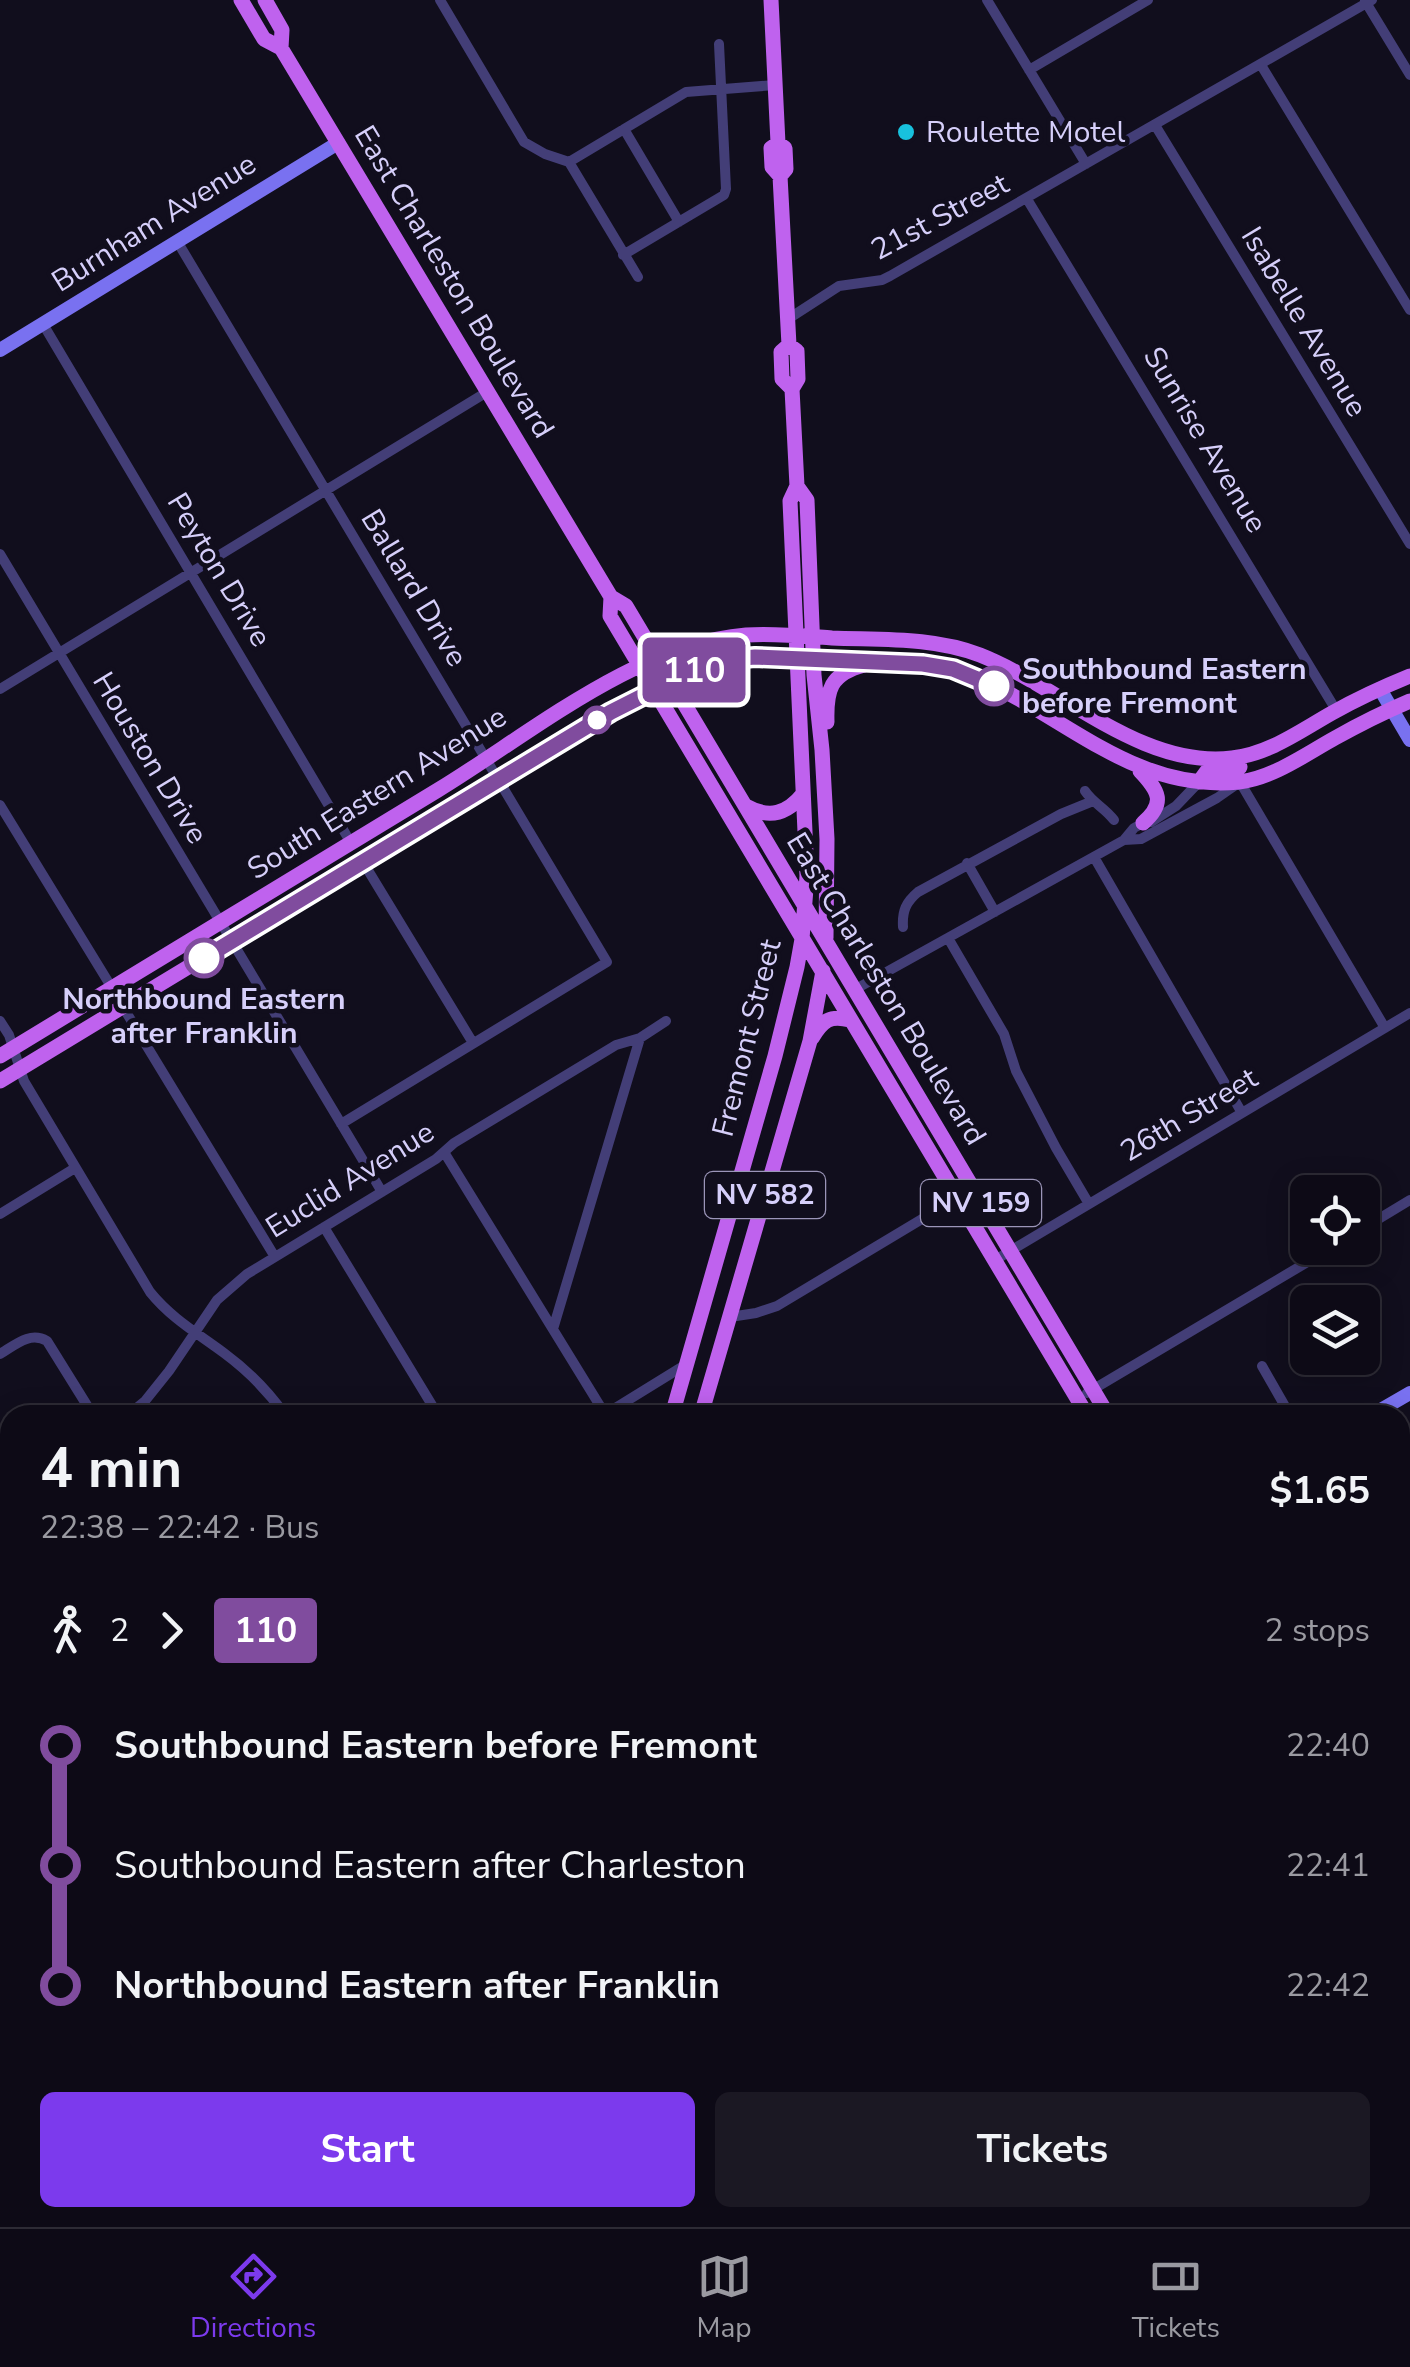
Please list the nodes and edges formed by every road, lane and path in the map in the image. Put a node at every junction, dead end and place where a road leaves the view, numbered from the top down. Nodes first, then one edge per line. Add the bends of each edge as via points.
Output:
1 (241, 0) edge
2 (265, 0) edge
3 (440, 0) edge
4 (771, 0) edge
5 (987, 0) edge
6 (1148, 0) edge
7 (1368, 1) edge
8 (719, 44) dead end
9 (281, 48) junction
10 (1261, 65) junction
11 (1029, 70) junction
12 (1410, 75) edge
13 (775, 86) junction
14 (723, 88) junction
15 (1154, 125) junction
16 (624, 129) junction
17 (338, 142) junction
18 (569, 162) junction
19 (1086, 164) junction
20 (1027, 199) junction
21 (680, 222) junction
22 (177, 241) junction
23 (623, 255) junction
24 (638, 277) dead end
25 (1410, 310) edge
26 (788, 320) junction
27 (43, 324) junction
28 (0, 350) edge
29 (488, 392) junction
30 (326, 490) junction
31 (1410, 544) edge
32 (0, 554) edge
33 (191, 572) junction
34 (611, 597) junction
35 (804, 637) junction
36 (58, 653) junction
37 (656, 658) junction
38 (804, 659) junction
39 (884, 662) junction
40 (639, 666) junction
41 (968, 674) junction
42 (1410, 676) edge
43 (670, 681) junction
44 (0, 689) edge
45 (1380, 689) junction
46 (653, 690) junction
47 (1410, 701) edge
48 (1078, 707) junction
49 (1392, 709) junction
50 (1336, 710) junction
51 (1410, 740) edge
52 (1280, 742) junction
53 (822, 750) junction
54 (487, 760) junction
55 (1130, 762) junction
56 (498, 779) junction
57 (1199, 782) junction
58 (1240, 782) junction
59 (1085, 792) dead end
60 (803, 794) junction
61 (1093, 801) junction
62 (0, 805) edge
63 (745, 806) junction
64 (1114, 820) dead end
65 (1143, 822) junction
66 (1124, 840) junction
67 (351, 843) junction
68 (1094, 857) junction
69 (362, 862) junction
70 (968, 864) junction
71 (804, 904) junction
72 (995, 912) junction
73 (219, 923) junction
74 (903, 927) dead end
75 (948, 938) junction
76 (802, 939) junction
77 (230, 942) junction
78 (826, 942) junction
79 (823, 974) junction
80 (112, 988) junction
81 (854, 990) junction
82 (123, 1007) junction
83 (1410, 1014) edge
84 (850, 1020) junction
85 (0, 1021) edge
86 (666, 1021) dead end
87 (1385, 1028) junction
88 (640, 1038) junction
89 (810, 1041) junction
90 (473, 1043) junction
91 (7, 1052) edge
92 (20, 1069) junction
93 (0, 1082) edge
94 (1242, 1113) junction
95 (341, 1124) junction
96 (444, 1152) junction
97 (76, 1168) junction
98 (382, 1192) junction
99 (957, 1198) junction
100 (1410, 1200) edge
101 (1089, 1204) junction
102 (0, 1214) edge
103 (1380, 1218) edge
104 (324, 1227) junction
105 (1010, 1251) junction
106 (275, 1257) junction
107 (994, 1260) junction
108 (1303, 1265) edge
109 (730, 1317) junction
110 (553, 1329) junction
111 (193, 1332) junction
112 (0, 1354) edge
113 (685, 1365) junction
114 (1262, 1366) dead end
115 (1093, 1390) junction
116 (1077, 1397) junction
117 (87, 1405) edge
118 (139, 1405) edge
119 (276, 1405) edge
120 (432, 1405) edge
121 (599, 1405) edge
122 (621, 1405) edge
123 (675, 1405) edge
124 (704, 1405) edge
125 (1081, 1405) edge
126 (1102, 1405) edge
127 (1284, 1405) edge

1 - 9 main road, East Charleston Boulevard via 264,40
2 - 9 main road, East Charleston Boulevard via 282,30
3 - 18 street via 524,142
4 - 13 main road, Fremont Street
5 - 11 street
6 - 11 street
7 - 10 street, 21st Street
7 - 12 street
8 - 14 street
9 - 17 main road, East Charleston Boulevard
10 - 15 street, 21st Street
10 - 25 street
11 - 19 street
13 - 14 street
13 - 26 main road, Fremont Street via 778,144 771,148 772,167 780,176
14 - 16 street via 686,92
14 - 21 street via 726,189
15 - 19 street, 21st Street
15 - 31 street, Isabelle Avenue
16 - 18 street
16 - 21 street
17 - 22 street, Burnham Avenue
17 - 29 main road, East Charleston Boulevard
18 - 23 street
19 - 20 street, 21st Street
20 - 26 street, 21st Street via 882,280 839,286
20 - 50 street, Sunrise Avenue
21 - 23 street
22 - 27 street, Burnham Avenue
22 - 30 street, Ballard Drive
23 - 24 street
26 - 35 main road, Fremont Street via 798,379 792,388 797,486 790,501
27 - 28 street, Burnham Avenue
27 - 33 street, Peyton Drive
29 - 30 street
29 - 34 main road, East Charleston Boulevard
30 - 33 street
30 - 54 street, Ballard Drive
32 - 36 street, Houston Drive
33 - 36 street
33 - 67 street, Peyton Drive
34 - 37 main road, East Charleston Boulevard via 626,606
34 - 40 main road, East Charleston Boulevard via 610,616
35 - 37 main road, South Eastern Avenue via 728,637
35 - 38 main road, Fremont Street
35 - 48 main road, South Eastern Avenue via 950,646 992,660
36 - 44 street
36 - 73 street, Houston Drive
37 - 40 main road, South Eastern Avenue
37 - 43 main road, East Charleston Boulevard
38 - 39 main road, South Eastern Avenue
38 - 43 main road, South Eastern Avenue via 732,659
38 - 53 main road, Fremont Street
38 - 60 main road, Fremont Street
39 - 41 main road, South Eastern Avenue
39 - 53 main road via 854,668 834,681
40 - 46 main road, East Charleston Boulevard
40 - 54 main road, South Eastern Avenue
41 - 48 main road via 993,672
41 - 55 main road
42 - 45 main road
43 - 46 main road, South Eastern Avenue
43 - 63 main road, East Charleston Boulevard
45 - 49 street
45 - 50 main road
46 - 56 main road, South Eastern Avenue
46 - 76 main road, East Charleston Boulevard
47 - 49 main road
48 - 52 main road via 1180,757 1238,758
49 - 51 street
49 - 58 main road via 1285,766
50 - 52 main road
52 - 57 main road via 1258,763 1207,771
53 - 78 main road, Fremont Street
54 - 56 street, Ballard Drive
54 - 67 main road, South Eastern Avenue
55 - 57 main road
55 - 65 main road via 1157,794 1156,808
56 - 69 main road, South Eastern Avenue
56 - 90 street, Ballard Drive via 607,962
57 - 58 main road
57 - 65 street via 1163,816
58 - 66 street via 1141,840
58 - 87 street
59 - 61 street
60 - 63 main road via 778,814
60 - 71 main road, Fremont Street
61 - 64 street
61 - 70 street
62 - 80 street
63 - 71 main road, East Charleston Boulevard
65 - 66 street
66 - 68 street
67 - 73 main road, South Eastern Avenue
68 - 72 street
68 - 94 street
69 - 77 main road, South Eastern Avenue
69 - 90 street
70 - 72 street
70 - 74 street via 908,900
71 - 76 main road, Fremont Street / NV 582
71 - 78 main road, East Charleston Boulevard
72 - 75 street
73 - 77 street, Houston Drive
73 - 80 main road, South Eastern Avenue
75 - 81 street
75 - 101 street
76 - 79 main road, East Charleston Boulevard
76 - 113 main road, Fremont Street / NV 582 via 776,1056
77 - 82 main road, South Eastern Avenue
77 - 95 street, Houston Drive
78 - 79 main road, Fremont Street / NV 582
78 - 81 main road, East Charleston Boulevard
79 - 84 main road, East Charleston Boulevard
79 - 89 main road, Fremont Street / NV 582
80 - 91 main road, South Eastern Avenue
81 - 105 main road, East Charleston Boulevard / NV 159
82 - 92 main road, South Eastern Avenue
82 - 106 street
83 - 87 street, 26th Street
84 - 89 main road via 829,1020
84 - 99 main road, East Charleston Boulevard / NV 159
85 - 91 street
86 - 88 street, Euclid Avenue
87 - 94 street, 26th Street
88 - 96 street, Euclid Avenue via 616,1044
88 - 110 street
89 - 109 main road, Fremont Street / NV 582
90 - 95 street
91 - 92 street
92 - 93 main road, South Eastern Avenue
92 - 97 street
94 - 101 street, 26th Street
95 - 98 street, Houston Drive
96 - 98 street, Euclid Avenue
96 - 110 street
97 - 102 street
97 - 111 street via 150,1292
98 - 104 street, Euclid Avenue
99 - 107 main road, East Charleston Boulevard / NV 159
99 - 109 street via 777,1306
100 - 103 street
101 - 105 street, 26th Street
104 - 106 street, Euclid Avenue
104 - 120 street
105 - 107 street, 26th Street
105 - 115 main road, East Charleston Boulevard / NV 159
106 - 111 street, Euclid Avenue via 217,1300
107 - 116 main road, East Charleston Boulevard / NV 159
108 - 115 street
109 - 124 main road, Fremont Street / NV 582
110 - 121 street
111 - 118 street, Euclid Avenue
111 - 119 street via 251,1376
112 - 117 street via 39,1336
113 - 122 street
113 - 123 main road, Fremont Street / NV 582
114 - 127 street
115 - 116 street
115 - 126 main road, East Charleston Boulevard / NV 159
116 - 125 main road, East Charleston Boulevard / NV 159

